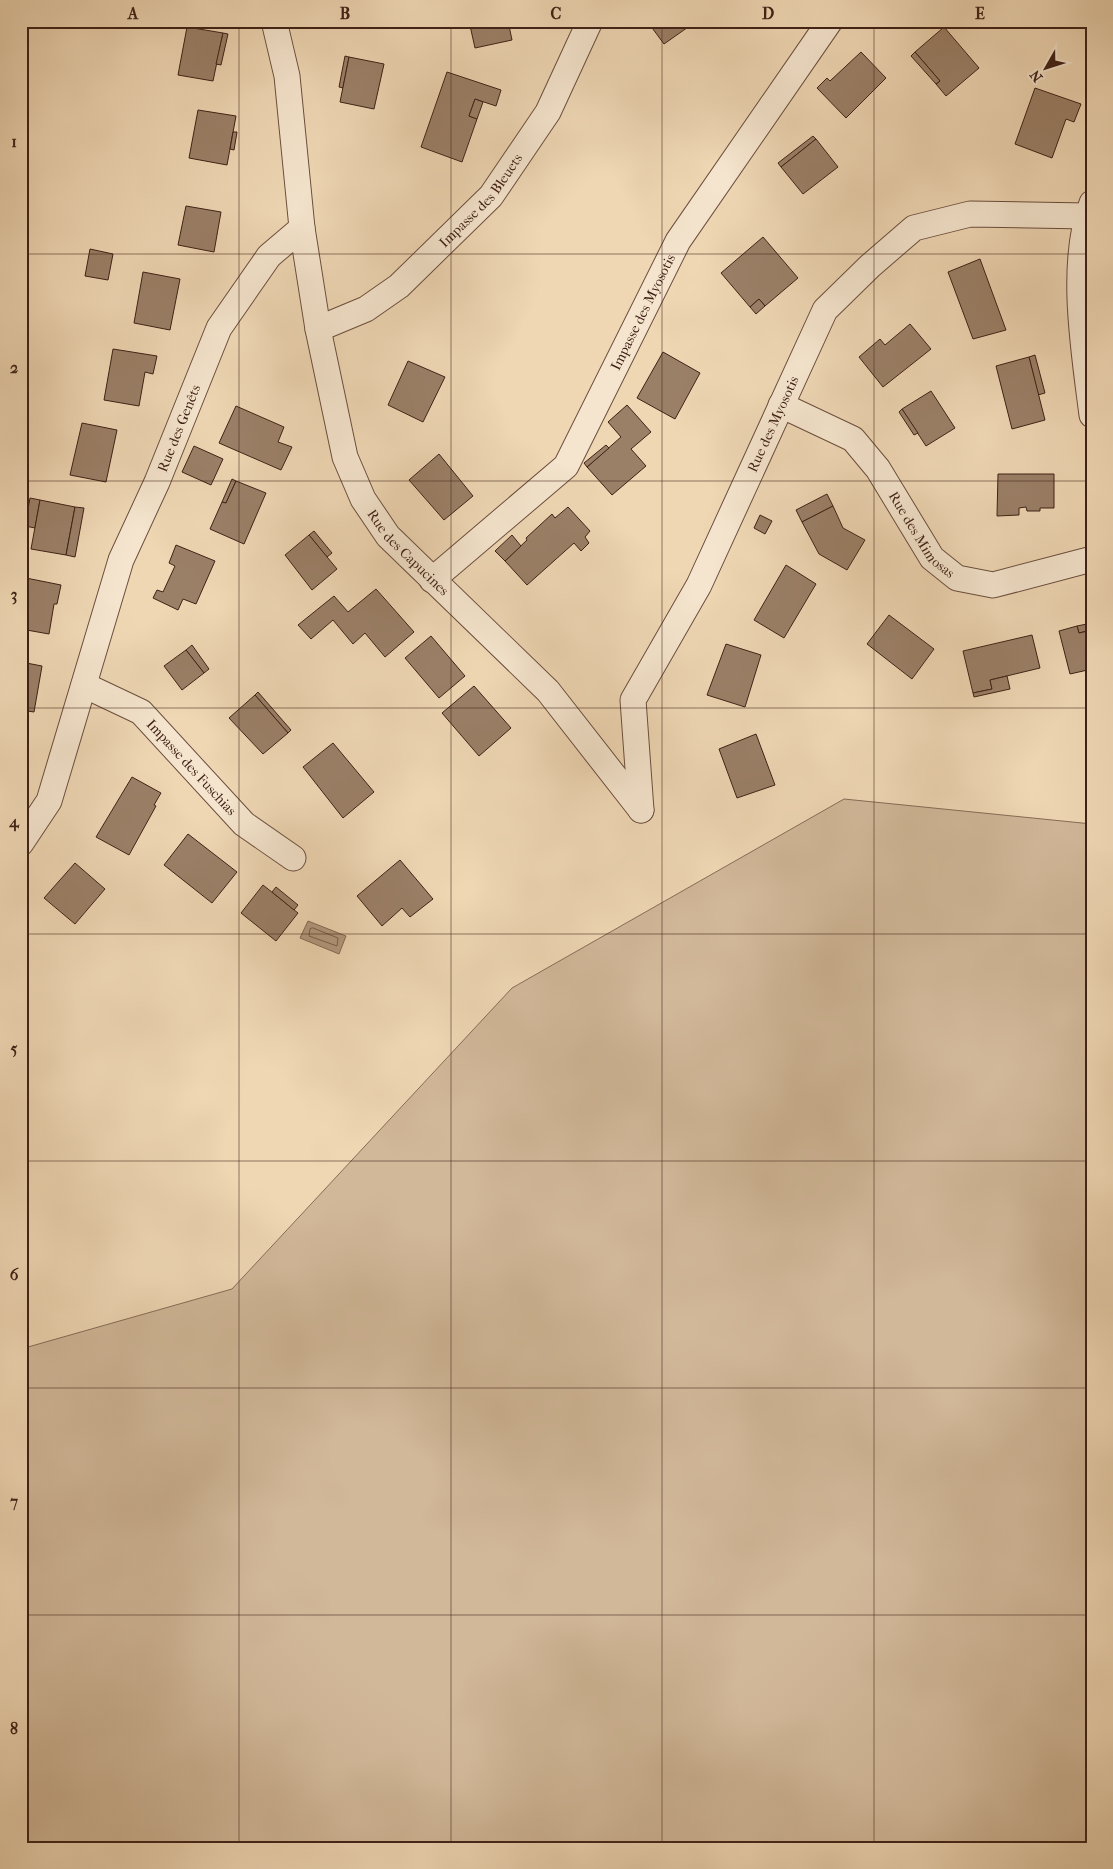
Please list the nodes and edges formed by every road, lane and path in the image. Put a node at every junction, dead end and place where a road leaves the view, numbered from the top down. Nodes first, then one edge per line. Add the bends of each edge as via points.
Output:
1 (274, 21) edge
2 (590, 21) edge
3 (830, 21) edge
4 (1089, 210) edge
5 (302, 228) junction
6 (318, 329) junction
7 (781, 405) junction
8 (1092, 415) edge
9 (1092, 559) edge
10 (432, 580) junction
11 (84, 685) junction
12 (641, 810) joint
13 (21, 843) edge
14 (293, 858) dead end

1 - 5 street via 287,76
2 - 6 street, Impasse des Bleuets via 548,112 491,196 399,286 366,310
3 - 10 street, Impasse des Myosotis via 678,241 566,466
4 - 7 street, Rue des Myosotis via 970,214 914,228 825,310
4 - 8 street via 1078,286
5 - 6 street, Rue des Capucines
5 - 11 street, Rue des Genêts via 269,256 219,328 157,482 121,560
6 - 10 street, Rue des Capucines via 345,457 363,499 388,536
7 - 9 street, Rue des Mimosas via 853,439 878,469 932,558 957,578 993,586
7 - 12 street, Rue des Myosotis via 699,585 633,700
10 - 12 street, Rue des Capucines via 548,692
11 - 13 street, Rue des Genêts via 49,801
11 - 14 street, Impasse des Fuschias via 141,712 244,824

